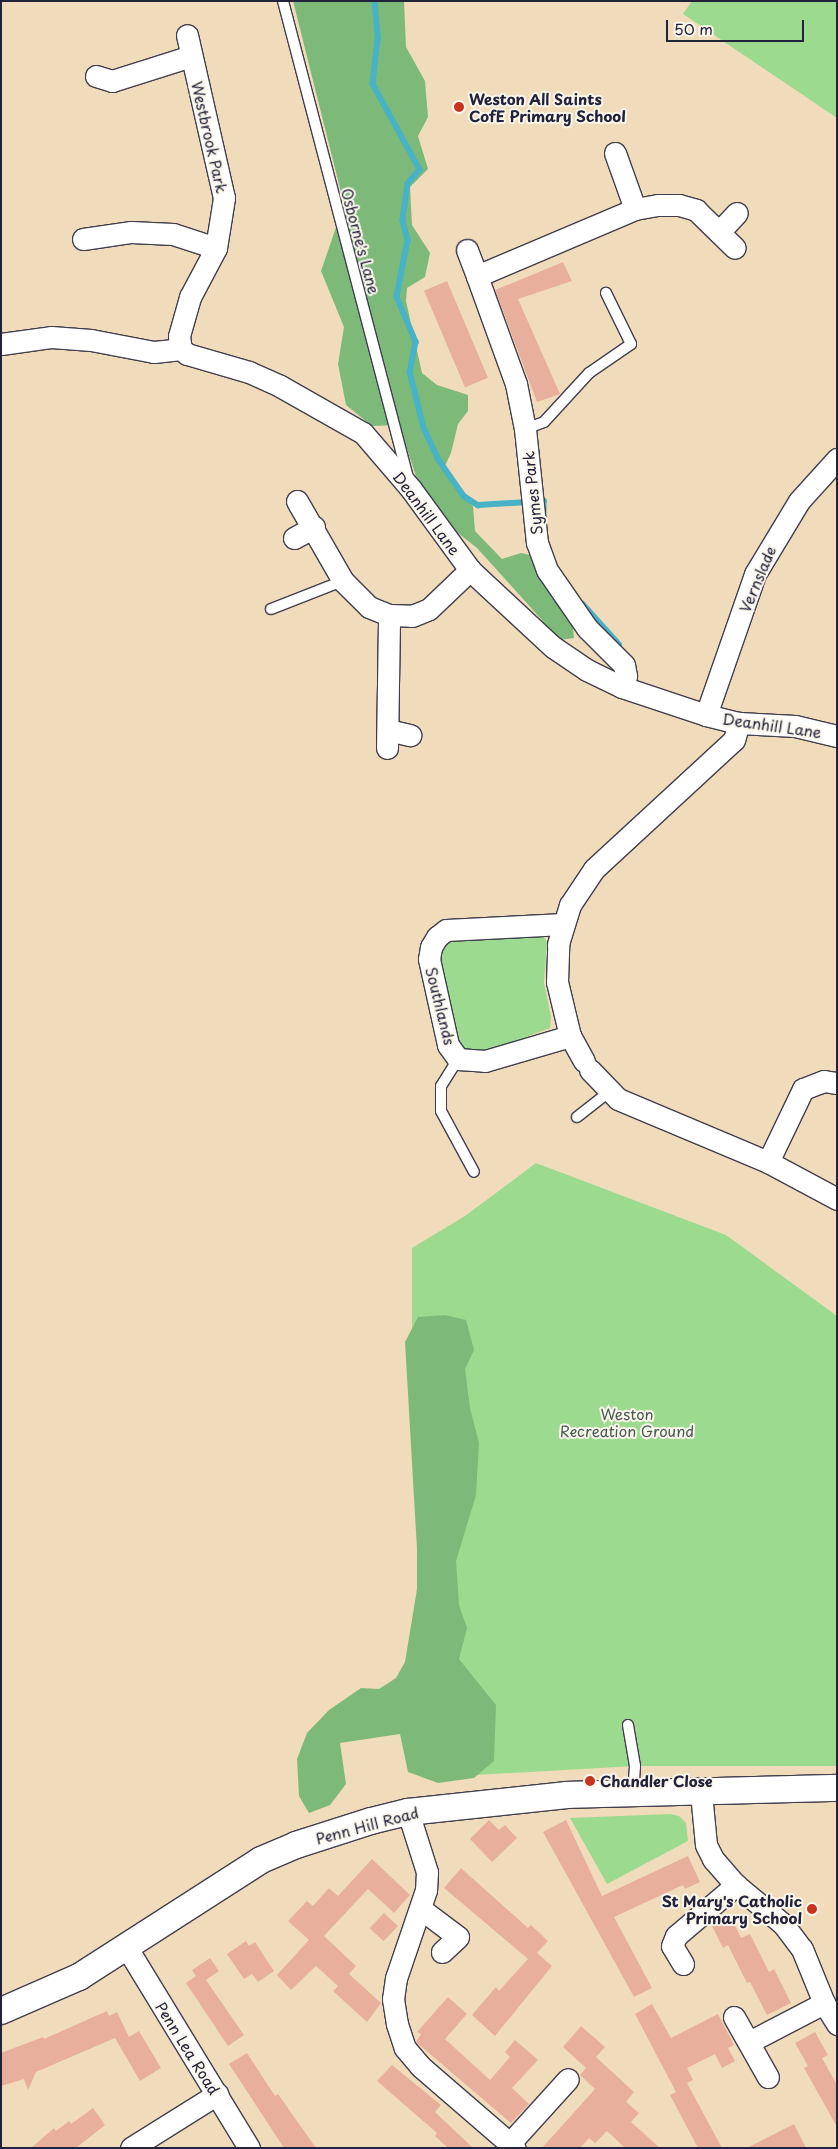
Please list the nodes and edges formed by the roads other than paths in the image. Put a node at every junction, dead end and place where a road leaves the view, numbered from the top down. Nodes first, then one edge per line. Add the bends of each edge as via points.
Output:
1 (283, 1) edge
2 (106, 85) dead end
3 (615, 154) dead end
4 (636, 208) junction
5 (737, 213) dead end
6 (719, 232) junction
7 (83, 239) dead end
8 (216, 248) junction
9 (735, 248) dead end
10 (467, 250) dead end
11 (477, 276) junction
12 (606, 294) dead end
13 (1, 344) edge
14 (181, 349) junction
15 (525, 429) junction
16 (837, 459) edge
17 (411, 489) junction
18 (297, 501) dead end
19 (314, 527) junction
20 (294, 538) dead end
21 (470, 570) junction
22 (343, 581) junction
23 (271, 609) dead end
24 (389, 615) junction
25 (622, 687) junction
26 (706, 715) junction
27 (739, 723) junction
28 (410, 735) dead end
29 (837, 736) edge
30 (563, 924) junction
31 (570, 1036) junction
32 (458, 1059) junction
33 (837, 1084) edge
34 (609, 1092) junction
35 (577, 1117) dead end
36 (768, 1162) junction
37 (474, 1172) dead end
38 (837, 1199) edge
39 (628, 1726) dead end
40 (837, 1788) edge
41 (632, 1793) junction
42 (701, 1793) junction
43 (408, 1812) junction
44 (736, 1885) junction
45 (421, 1909) junction
46 (127, 1948) junction
47 (442, 1952) dead end
48 (683, 1964) dead end
49 (824, 2003) junction
50 (1, 2012) edge
51 (734, 2017) dead end
52 (837, 2024) edge
53 (749, 2042) junction
54 (768, 2077) dead end
55 (568, 2079) dead end
56 (217, 2094) junction
57 (513, 2146) edge
58 (131, 2148) edge
59 (249, 2148) edge

1 - 17 lane, Osborne's Lane
2 - 8 street, Westbrook Park via 189,46 224,198
3 - 4 street
4 - 6 street via 679,205 696,210
4 - 11 street
5 - 6 street
6 - 9 street
7 - 8 street via 131,232 173,234
8 - 14 street, Westbrook Park via 190,297 179,336
10 - 11 street, Symes Park
11 - 15 street, Symes Park via 516,384
12 - 15 lane via 631,344 589,373 544,422
13 - 14 street, Deanhill Lane via 51,337 91,340 154,352
14 - 17 street, Deanhill Lane via 187,354 249,372 280,386 363,433
15 - 25 street, Symes Park via 537,543 546,570 587,628 624,665 626,676
16 - 26 street, Vernslade via 799,501 755,574
17 - 21 street, Deanhill Lane
18 - 19 street
19 - 20 street
19 - 22 street
21 - 24 street via 429,609 412,616
21 - 25 street, Deanhill Lane via 552,646 586,670
22 - 23 lane
22 - 24 street via 369,607
24 - 28 street via 388,739
25 - 26 street, Deanhill Lane
26 - 27 street, Deanhill Lane
27 - 29 street, Deanhill Lane via 795,726
27 - 30 street via 734,740 594,869 573,899
30 - 31 street via 558,944 557,982
30 - 32 street, Southlands via 460,928 446,930 436,937 430,947 429,959 448,1045
31 - 32 street, Southlands via 485,1061
31 - 34 street via 587,1065
32 - 37 lane via 441,1086 440,1111
33 - 36 street via 824,1081 803,1089
34 - 35 lane
34 - 36 street via 656,1116
36 - 38 street
39 - 41 lane via 635,1766
40 - 42 street, Penn Hill Road
41 - 42 street, Penn Hill Road
41 - 43 street, Penn Hill Road via 548,1796
42 - 44 street via 706,1845
43 - 45 street via 427,1872
43 - 46 street, Penn Hill Road via 331,1832 262,1860
44 - 48 street via 676,1936 672,1946
44 - 49 street via 783,1924 802,1949
45 - 47 street via 458,1937
45 - 57 street via 396,1978 393,1999 405,2048 420,2066
46 - 50 street, Penn Hill Road via 79,1977
46 - 56 street, Penn Lea Road
49 - 52 street
49 - 53 street
51 - 53 street
53 - 54 street
55 - 57 street
56 - 58 street
56 - 59 street, Penn Lea Road

